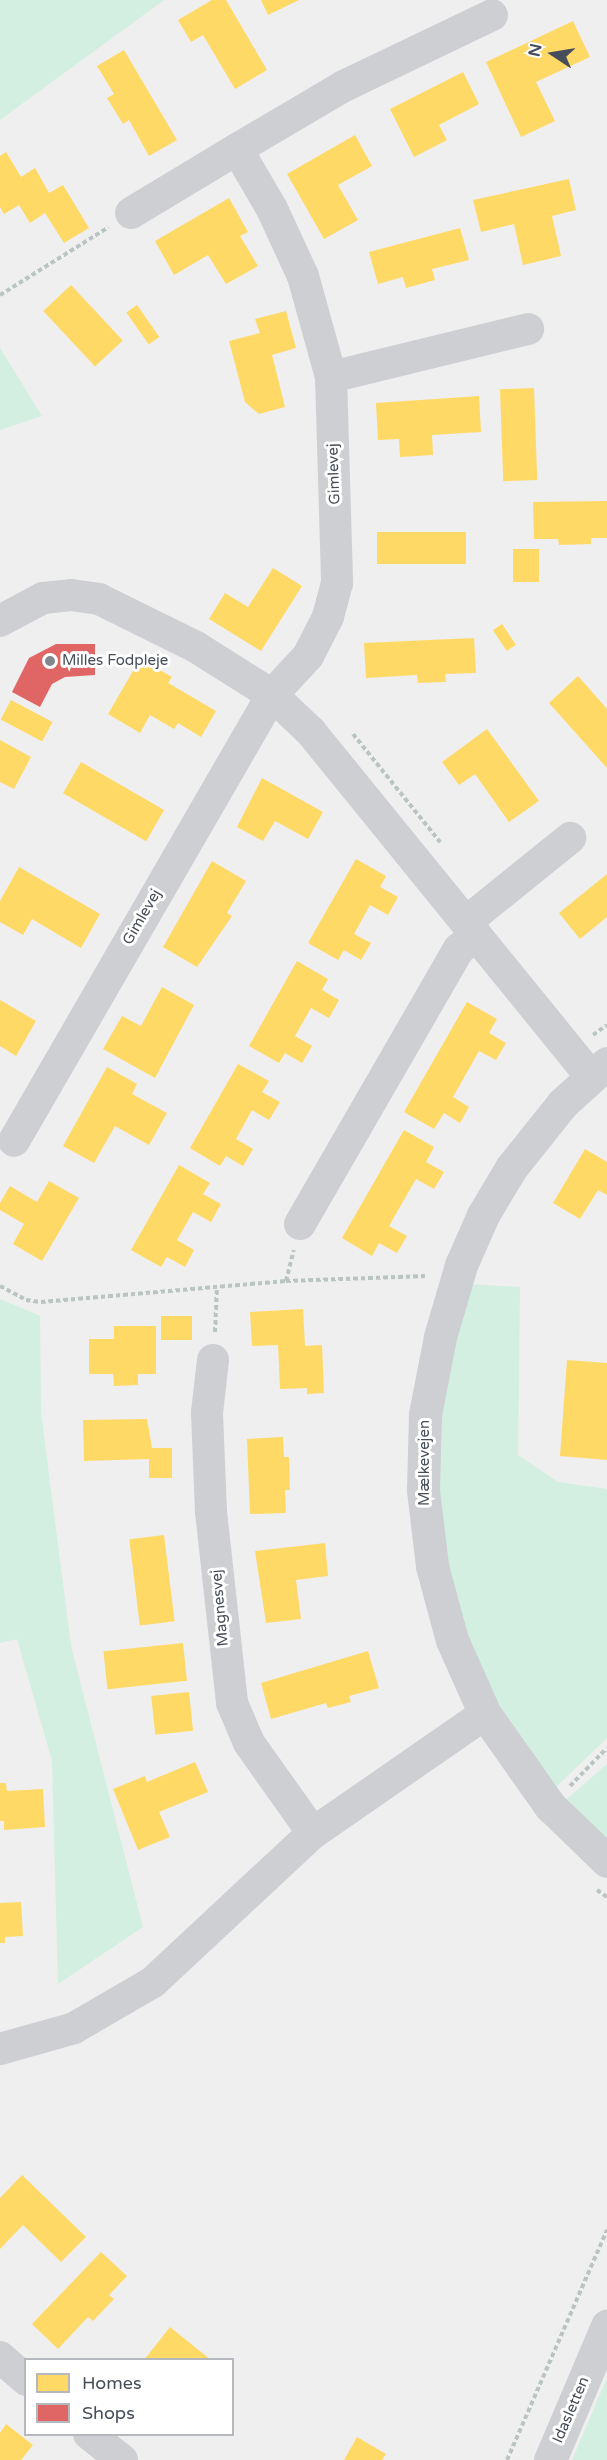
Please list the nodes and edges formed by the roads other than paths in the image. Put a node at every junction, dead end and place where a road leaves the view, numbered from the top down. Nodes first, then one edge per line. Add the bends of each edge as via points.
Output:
1 (492, 15) dead end
2 (237, 149) junction
3 (131, 213) road end
4 (528, 329) dead end
5 (331, 377) junction
6 (0, 621) edge
7 (272, 695) junction
8 (570, 838) dead end
9 (471, 929) junction
10 (590, 1064) edge
11 (14, 1142) dead end
12 (300, 1224) dead end
13 (213, 1360) road end
14 (485, 1714) junction
15 (313, 1833) junction
16 (599, 1873) edge
17 (0, 2049) edge
18 (607, 2326) edge
19 (0, 2357) edge
20 (24, 2378) edge
21 (92, 2436) edge
22 (123, 2460) edge
23 (550, 2460) edge

1 - 2 street via 344,86
2 - 3 street
2 - 5 street, Gimlevej via 303,276
4 - 5 street
5 - 7 street, Gimlevej via 337,583 328,617 308,656
6 - 7 street via 43,598 71,595 99,599 196,647
7 - 9 street via 311,732
7 - 11 street, Gimlevej
8 - 9 street
9 - 10 street
9 - 12 street
10 - 14 street, Mælkevejen via 511,1168 483,1215 461,1265 425,1414 423,1490 432,1566 452,1640
13 - 15 street, Magnesvej via 207,1413 211,1512 232,1703 249,1743
14 - 15 street
14 - 16 street, Mælkevejen
15 - 17 street via 153,1982 74,2028
18 - 23 street, Idasletten
19 - 20 street
21 - 22 street

